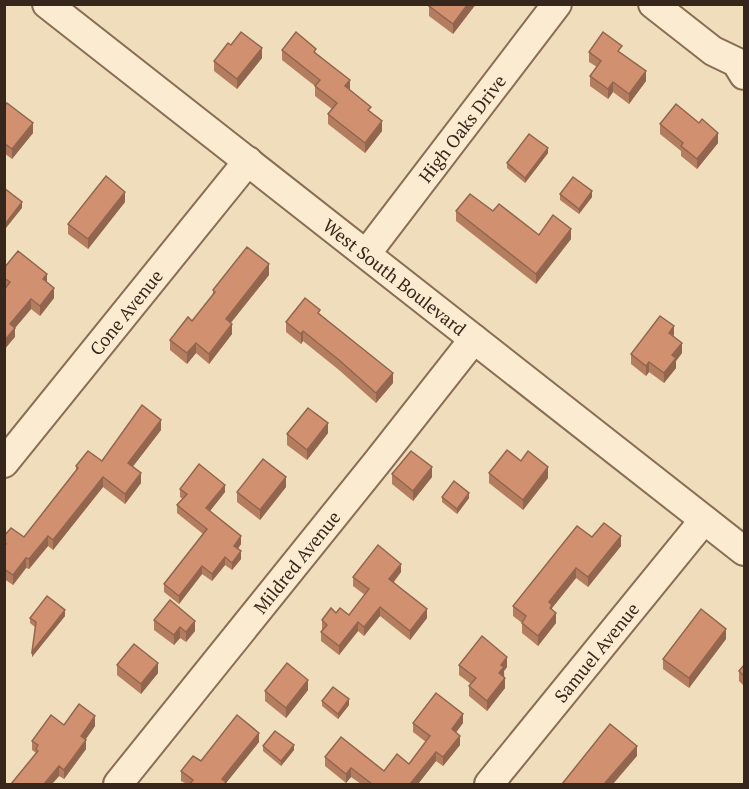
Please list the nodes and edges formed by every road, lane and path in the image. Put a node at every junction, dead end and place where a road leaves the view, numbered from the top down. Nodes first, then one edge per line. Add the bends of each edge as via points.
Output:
1 (47, 4) edge
2 (557, 4) edge
3 (652, 4) edge
4 (742, 65) edge
5 (248, 161) junction
6 (366, 254) junction
7 (474, 339) junction
8 (4, 463) edge
9 (704, 520) junction
10 (744, 551) edge
11 (118, 784) edge
12 (489, 784) edge

1 - 5 street, West South Boulevard
2 - 6 street, High Oaks Drive
3 - 4 street via 713,51
5 - 6 street, West South Boulevard
5 - 8 street, Cone Avenue
6 - 7 street, West South Boulevard
7 - 9 street, West South Boulevard
7 - 11 street, Mildred Avenue
9 - 10 street, West South Boulevard
9 - 12 street, Samuel Avenue

